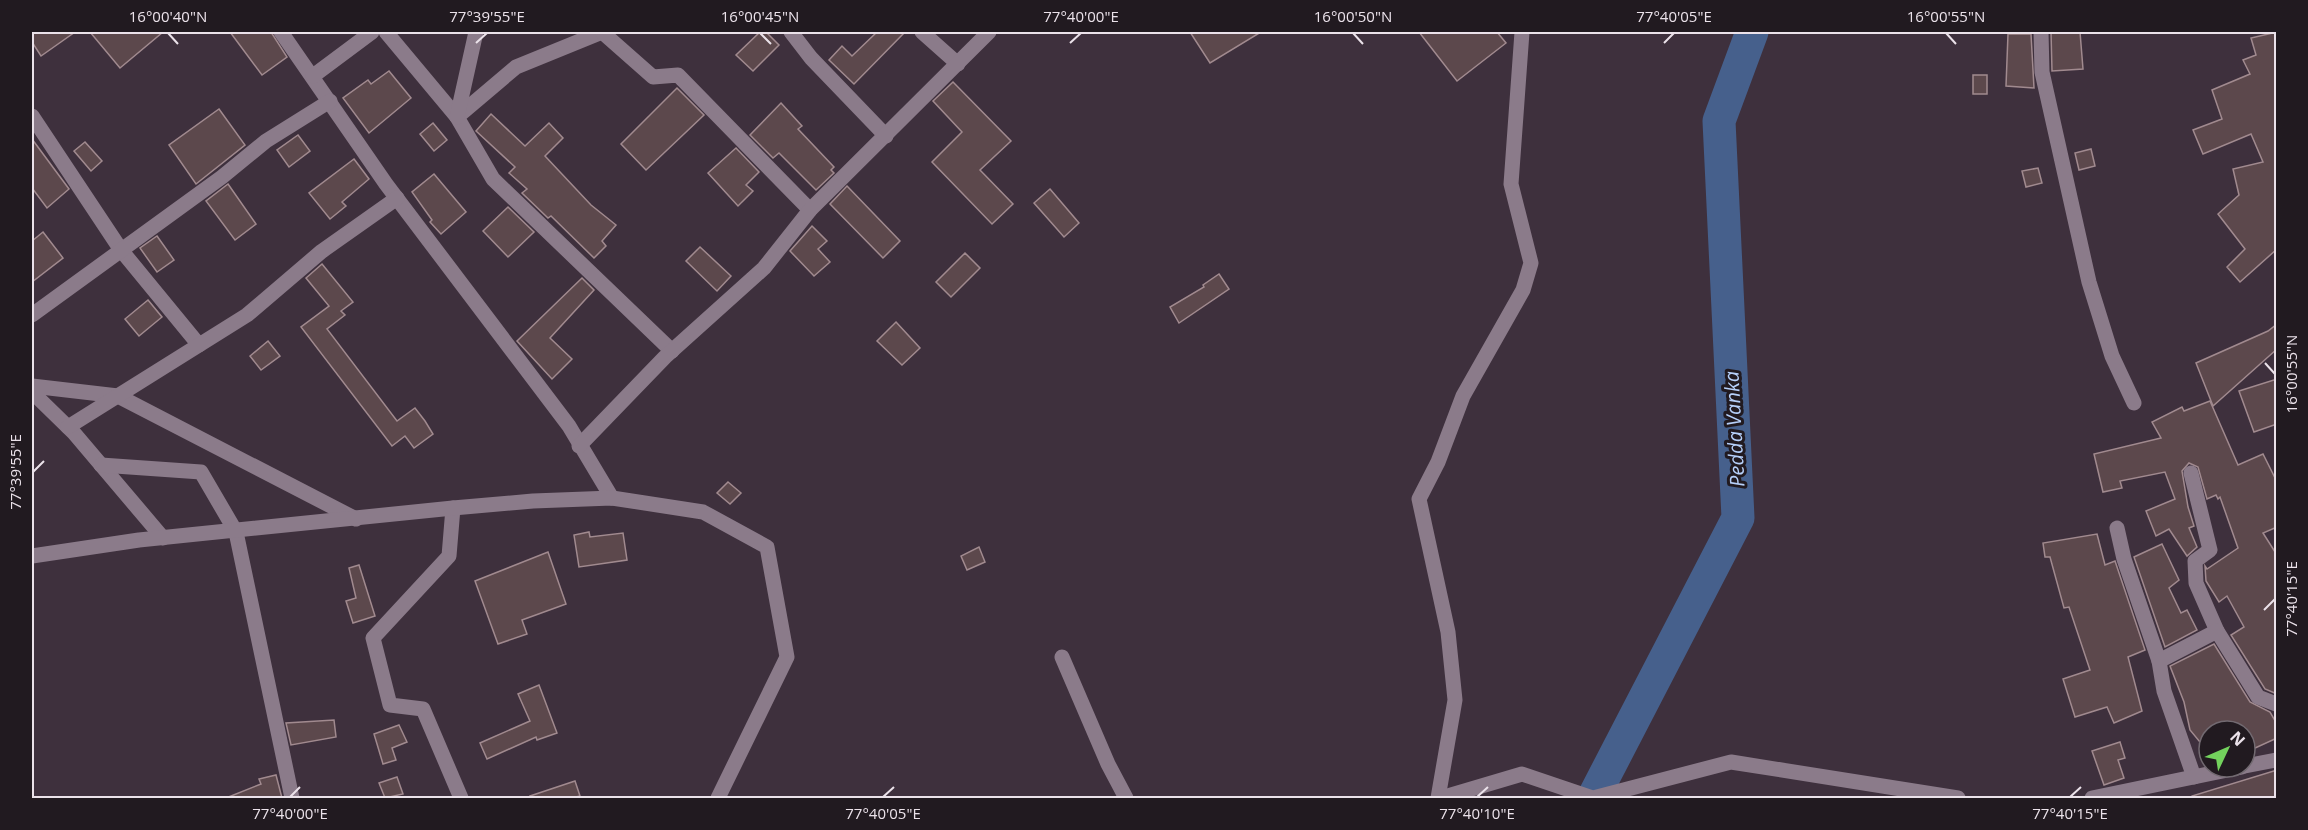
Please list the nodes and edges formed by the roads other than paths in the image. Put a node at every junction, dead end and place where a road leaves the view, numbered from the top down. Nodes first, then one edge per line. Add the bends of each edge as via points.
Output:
1 (281, 32) edge
2 (372, 32) edge
3 (386, 32) edge
4 (476, 32) edge
5 (602, 32) edge
6 (791, 32) edge
7 (922, 32) edge
8 (989, 32) edge
9 (1522, 32) edge
10 (2041, 32) edge
11 (958, 64) junction
12 (313, 76) junction
13 (330, 101) junction
14 (32, 116) edge
15 (457, 117) junction
16 (886, 136) junction
17 (397, 198) junction
18 (810, 210) junction
19 (121, 250) junction
20 (32, 315) edge
21 (199, 345) junction
22 (672, 351) junction
23 (32, 386) edge
24 (32, 392) edge
25 (118, 396) junction
26 (2134, 403) dead end
27 (68, 427) junction
28 (579, 446) junction
29 (101, 465) junction
30 (2191, 473) dead end
31 (612, 498) junction
32 (453, 508) junction
33 (356, 519) junction
34 (2117, 528) dead end
35 (236, 532) junction
36 (163, 538) junction
37 (32, 556) edge
38 (2217, 632) junction
39 (1062, 657) dead end
40 (2158, 661) junction
41 (2277, 704) edge
42 (2277, 760) edge
43 (2257, 764) edge
44 (2197, 776) edge
45 (2194, 777) junction
46 (292, 798) edge
47 (461, 798) edge
48 (718, 798) edge
49 (1126, 798) edge
50 (1440, 798) edge
51 (1958, 798) edge
52 (2092, 798) edge

1 - 12 street
2 - 12 street
3 - 15 street
4 - 15 street
5 - 15 street via 516,67
5 - 18 street via 653,77 678,75
6 - 16 street
7 - 11 street
8 - 11 street
9 - 50 street via 1511,184 1531,263 1523,290 1463,396 1419,499 1448,632 1455,700
10 - 26 street via 2042,72 2089,282 2112,356
11 - 16 street
12 - 13 street
13 - 17 street
13 - 19 street via 266,141
14 - 19 street
15 - 22 street via 493,179
16 - 18 street
17 - 21 street via 322,251 247,315
17 - 28 street via 569,426
18 - 22 street via 764,268
19 - 20 street
19 - 21 street
21 - 25 street
22 - 28 street
23 - 25 street
24 - 27 street
25 - 27 street
25 - 33 street
27 - 29 street
28 - 31 street
29 - 35 street via 201,472
29 - 36 street
30 - 38 street via 2210,550 2195,561 2196,583
31 - 32 street
31 - 48 street via 703,512 767,547 788,657
32 - 33 street
32 - 47 street via 450,556 374,638 390,705 423,709
33 - 35 street
34 - 40 street
35 - 36 street
35 - 46 street
36 - 37 street
38 - 40 street
38 - 41 street via 2258,698
39 - 49 street
40 - 45 street via 2164,691
42 - 43 street
44 - 45 street
45 - 52 street
50 - 51 street via 1522,774 1593,798 1731,762

